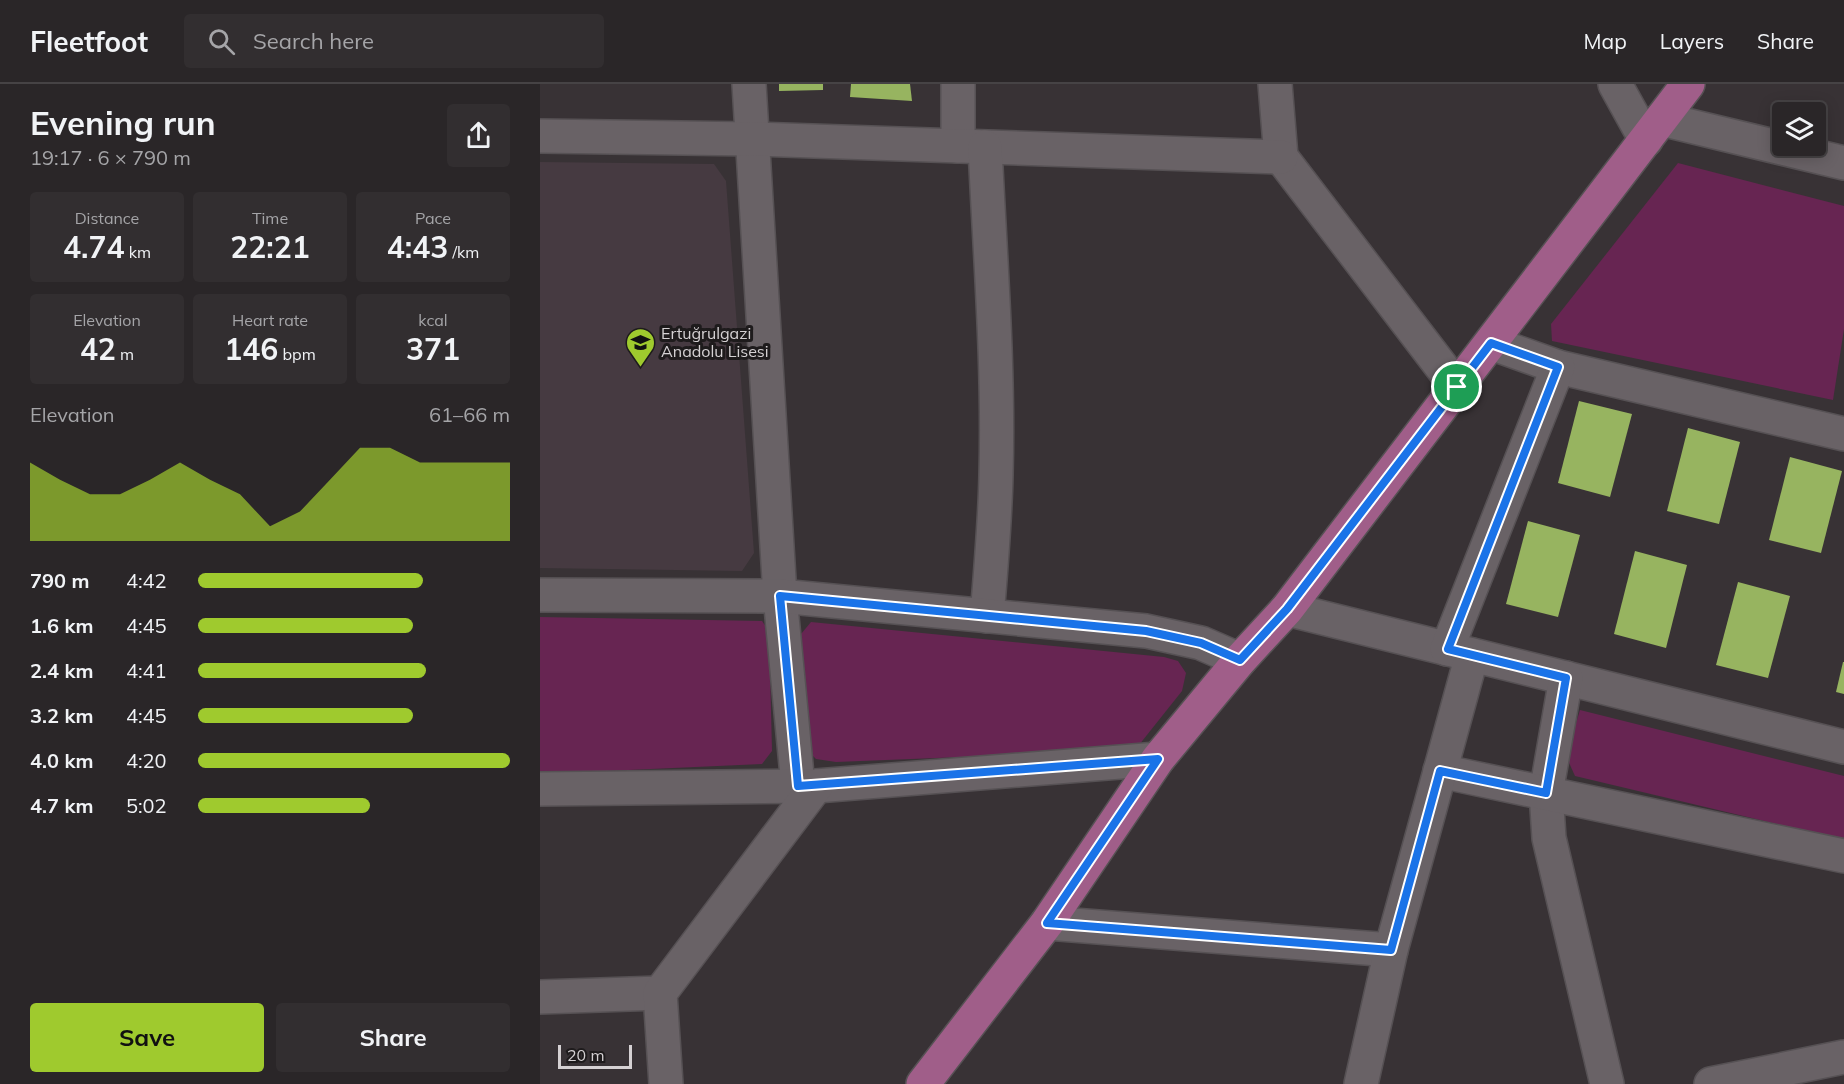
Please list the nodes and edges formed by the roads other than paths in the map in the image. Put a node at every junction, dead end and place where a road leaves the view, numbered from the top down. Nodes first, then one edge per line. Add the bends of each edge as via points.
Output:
1 (750, 84) edge
2 (958, 84) edge
3 (1275, 84) edge
4 (1615, 84) edge
5 (1688, 84) edge
6 (1654, 130) junction
7 (540, 136) edge
8 (753, 139) junction
9 (972, 147) junction
10 (1281, 158) junction
11 (1844, 164) edge
12 (1491, 343) junction
13 (1558, 367) junction
14 (1457, 387) junction
15 (1844, 434) edge
16 (540, 595) edge
17 (780, 596) junction
18 (1287, 609) junction
19 (987, 616) junction
20 (1460, 652) junction
21 (1240, 660) junction
22 (1566, 678) junction
23 (1844, 747) edge
24 (1158, 759) junction
25 (1440, 771) junction
26 (807, 786) junction
27 (540, 789) edge
28 (1546, 793) junction
29 (1844, 856) edge
30 (1047, 923) junction
31 (1391, 950) junction
32 (660, 993) junction
33 (540, 998) edge
34 (1844, 1057) edge
35 (666, 1084) edge
36 (923, 1084) edge
37 (1361, 1084) edge
38 (1607, 1084) edge
39 (1711, 1084) edge

1 - 8 street
2 - 9 street
3 - 10 street
4 - 6 street
5 - 6 main road
6 - 11 street
6 - 12 main road
7 - 8 street
8 - 9 street
8 - 17 street
9 - 10 street
9 - 19 street via 996,399 996,474
10 - 14 street
12 - 13 street
12 - 14 main road
13 - 15 street
13 - 20 street
14 - 18 main road
16 - 17 street
17 - 19 street
17 - 26 street
18 - 20 street
18 - 21 main road
19 - 21 street via 1146,631 1201,643
20 - 22 street
20 - 25 street
21 - 24 main road
22 - 23 street
22 - 28 street
24 - 26 street
24 - 30 main road
25 - 28 street
25 - 31 street
26 - 27 street
26 - 32 street
28 - 29 street
28 - 38 street via 1550,838
30 - 31 street
30 - 36 main road
31 - 37 street
32 - 33 street
32 - 35 street
34 - 39 street

